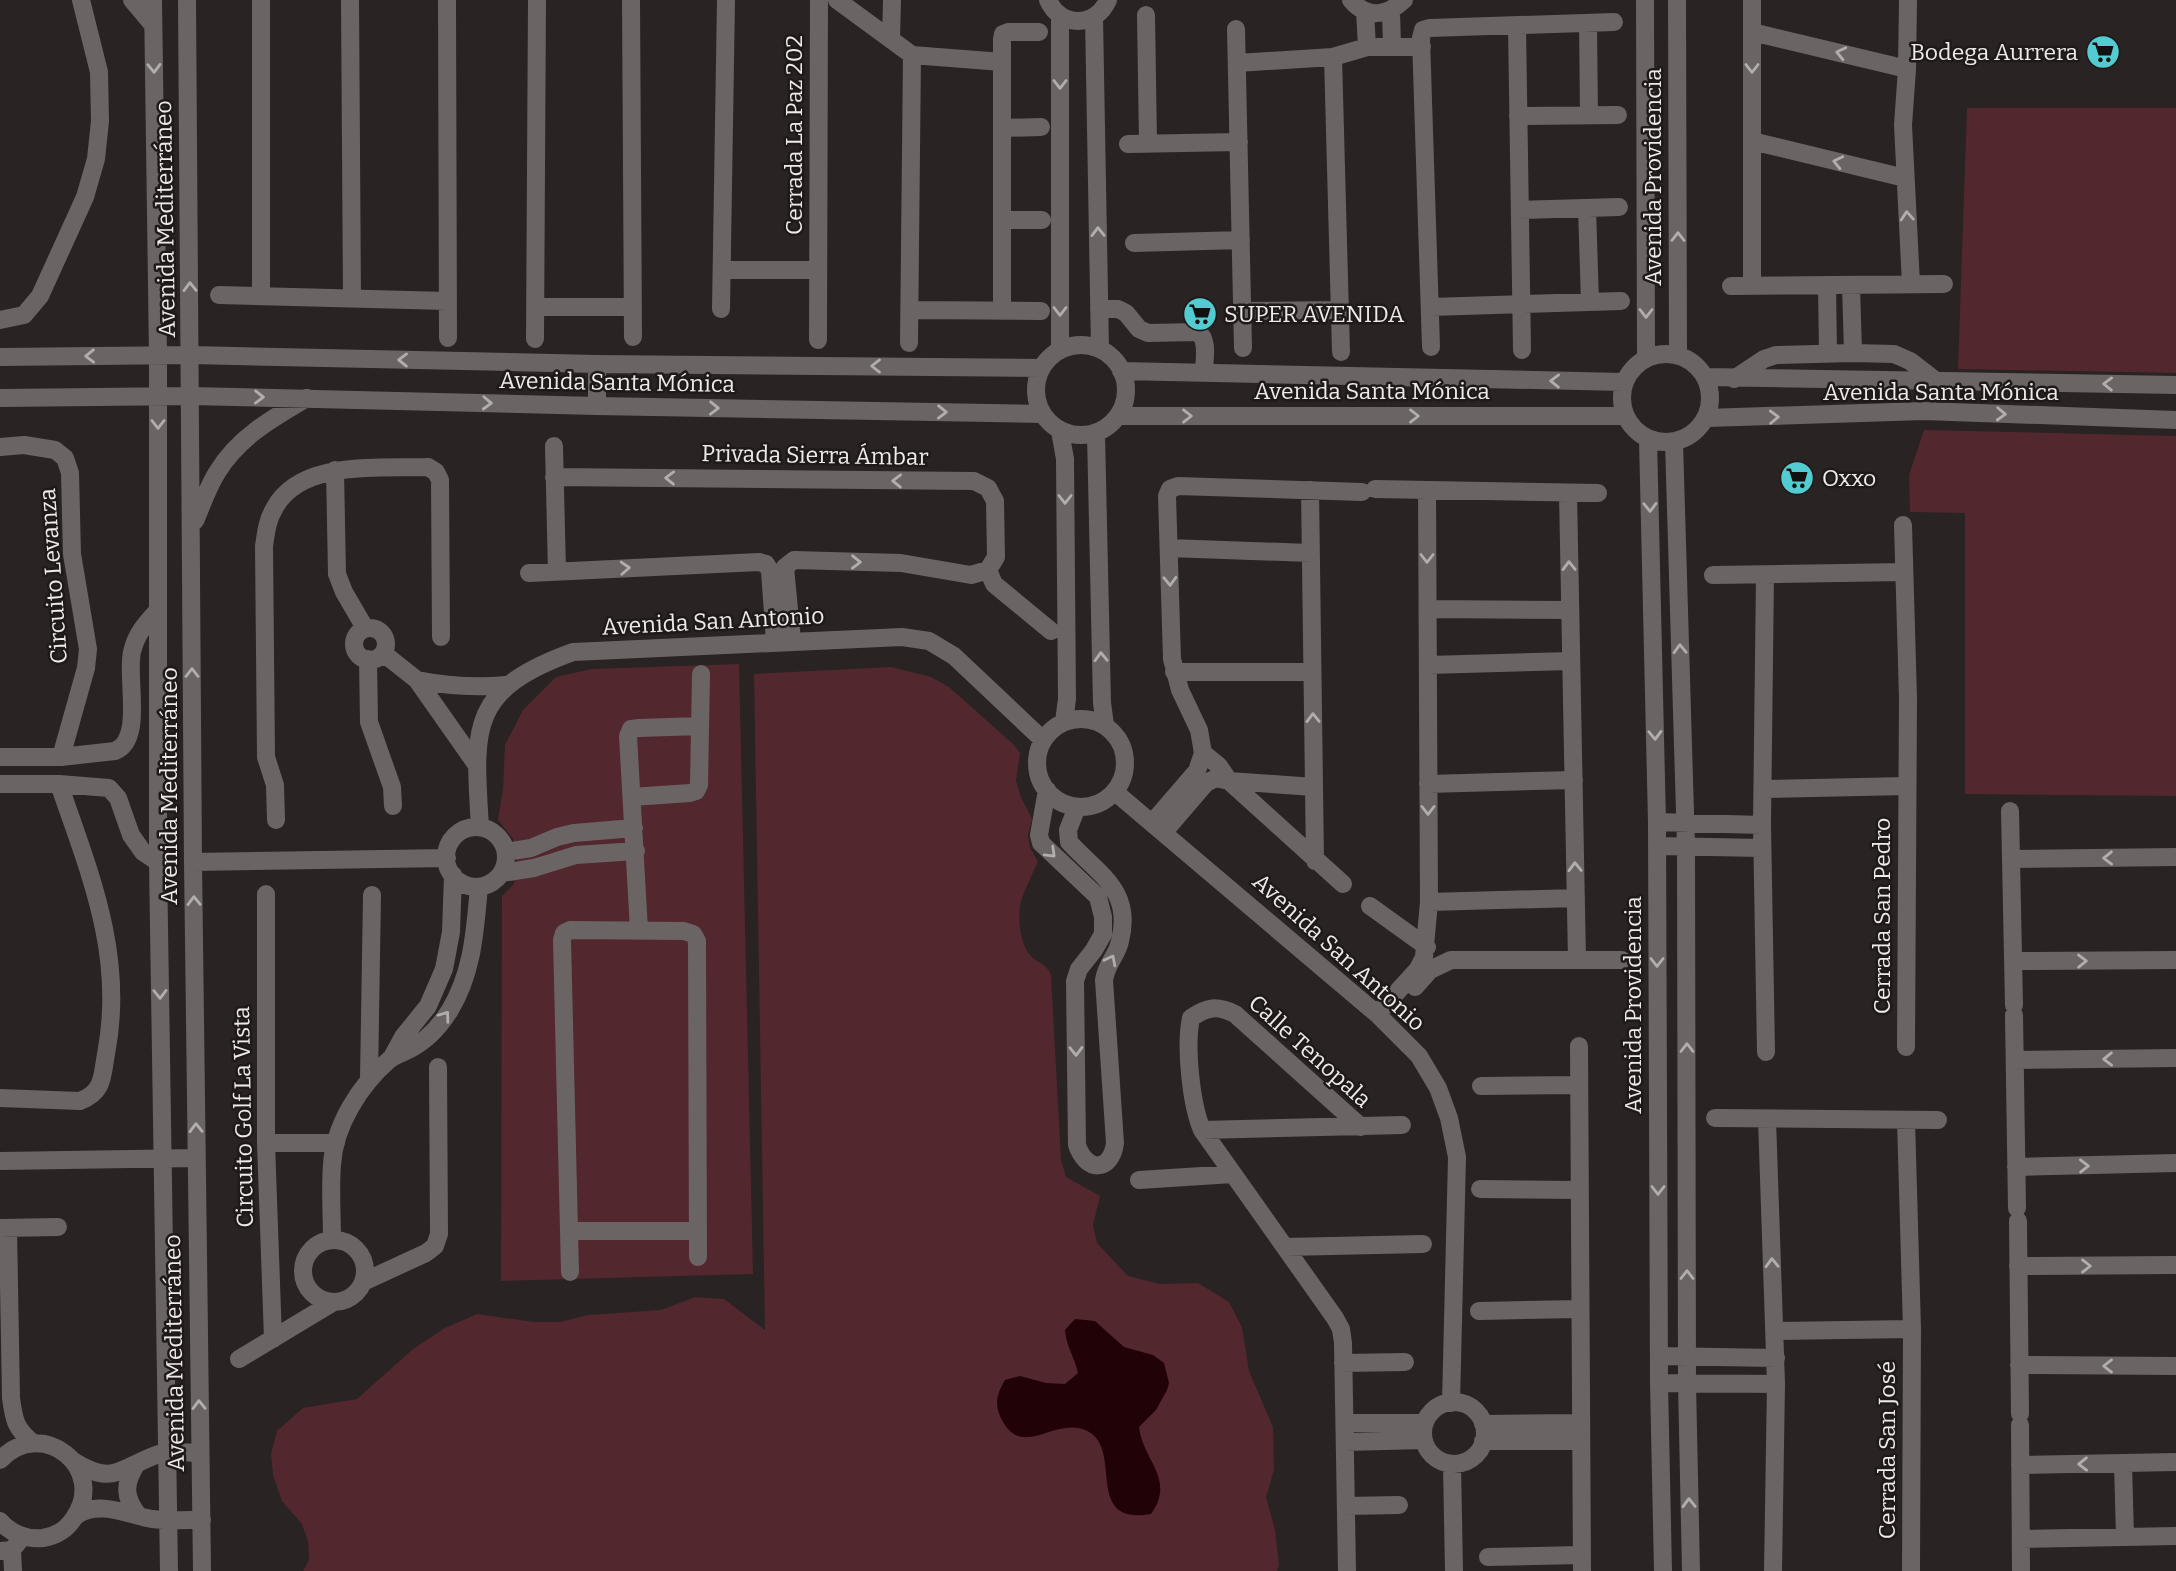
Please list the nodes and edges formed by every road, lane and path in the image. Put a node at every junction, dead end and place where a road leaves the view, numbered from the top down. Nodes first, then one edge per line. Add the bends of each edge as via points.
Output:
1 (81, 0) edge
2 (132, 0) edge
3 (153, 0) edge
4 (187, 0) edge
5 (261, 0) edge
6 (350, 0) edge
7 (447, 0) edge
8 (537, 0) edge
9 (631, 0) edge
10 (726, 0) edge
11 (819, 0) edge
12 (837, 0) edge
13 (864, 0) edge
14 (892, 0) edge
15 (1048, 0) edge
16 (1108, 0) edge
17 (1645, 0) edge
18 (1676, 0) edge
19 (1752, 0) edge
20 (1908, 0) edge
21 (1397, 5) edge
22 (1358, 6) edge
23 (1060, 15) junction
24 (1146, 15) dead end
25 (1094, 17) junction
26 (864, 19) junction
27 (1614, 22) dead end
28 (1588, 23) junction
29 (153, 25) junction
30 (1517, 26) junction
31 (1236, 29) dead end
32 (1040, 32) dead end
33 (1752, 32) junction
34 (891, 39) junction
35 (1392, 46) junction
36 (1367, 47) junction
37 (1422, 47) junction
38 (912, 55) junction
39 (1333, 57) junction
40 (1002, 62) junction
41 (1237, 63) junction
42 (1907, 69) junction
43 (1589, 115) junction
44 (1618, 115) dead end
45 (1518, 116) junction
46 (1041, 127) dead end
47 (1003, 128) junction
48 (1752, 141) junction
49 (1239, 142) junction
50 (1148, 143) junction
51 (1128, 144) dead end
52 (1905, 177) junction
53 (1619, 207) dead end
54 (1587, 208) junction
55 (1520, 210) junction
56 (1042, 219) dead end
57 (1004, 220) junction
58 (1241, 240) junction
59 (1134, 243) dead end
60 (723, 270) junction
61 (818, 270) junction
62 (1911, 284) junction
63 (1944, 284) dead end
64 (1827, 285) junction
65 (1851, 285) junction
66 (1731, 286) dead end
67 (1752, 286) junction
68 (219, 295) dead end
69 (261, 296) junction
70 (352, 298) junction
71 (447, 301) junction
72 (1621, 301) dead end
73 (1590, 302) junction
74 (1521, 304) junction
75 (536, 307) junction
76 (633, 307) junction
77 (1431, 307) junction
78 (722, 309) dead end
79 (1099, 309) junction
80 (910, 310) junction
81 (1341, 310) junction
82 (1002, 311) junction
83 (1242, 311) junction
84 (1041, 312) dead end
85 (0, 320) edge
86 (633, 337) dead end
87 (447, 338) dead end
88 (535, 339) dead end
89 (818, 340) dead end
90 (909, 343) dead end
91 (1432, 346) dead end
92 (1243, 348) dead end
93 (1100, 349) junction
94 (1060, 350) junction
95 (1522, 350) dead end
96 (1341, 352) dead end
97 (1828, 353) junction
98 (1853, 353) junction
99 (1678, 354) junction
100 (191, 355) junction
101 (158, 356) junction
102 (1646, 357) junction
103 (0, 358) edge
104 (597, 364) junction
105 (1042, 368) junction
106 (1122, 370) junction
107 (1204, 372) junction
108 (1706, 377) junction
109 (1734, 379) junction
110 (1936, 381) junction
111 (1623, 382) junction
112 (2176, 384) edge
113 (191, 396) junction
114 (158, 397) junction
115 (0, 398) edge
116 (307, 398) junction
117 (597, 407) junction
118 (1042, 414) junction
119 (1119, 416) junction
120 (1625, 416) junction
121 (1706, 418) junction
122 (2176, 420) edge
123 (1060, 431) junction
124 (1096, 434) junction
125 (1648, 439) junction
126 (1674, 442) junction
127 (554, 446) dead end
128 (0, 447) edge
129 (335, 470) junction
130 (554, 477) junction
131 (1310, 490) junction
132 (1427, 490) junction
133 (1568, 493) junction
134 (1598, 493) dead end
135 (1903, 525) dead end
136 (192, 527) junction
137 (1169, 548) junction
138 (1310, 553) junction
139 (988, 570) junction
140 (557, 572) junction
141 (1904, 572) junction
142 (528, 573) dead end
143 (1713, 575) dead end
144 (1765, 575) junction
145 (1428, 609) junction
146 (158, 610) junction
147 (1570, 610) junction
148 (365, 628) junction
149 (1051, 631) dead end
150 (441, 637) dead end
151 (783, 641) junction
152 (375, 656) junction
153 (1571, 661) junction
154 (1428, 665) junction
155 (1174, 672) junction
156 (1312, 672) junction
157 (701, 674) dead end
158 (417, 680) junction
159 (506, 685) junction
160 (1064, 722) junction
161 (1105, 725) junction
162 (700, 726) junction
163 (1044, 740) junction
164 (1203, 753) junction
165 (0, 757) edge
166 (61, 757) junction
167 (476, 764) junction
168 (1574, 780) junction
169 (1229, 781) junction
170 (0, 784) edge
171 (59, 784) junction
172 (1428, 784) junction
173 (1907, 786) junction
174 (1314, 787) junction
175 (1763, 789) junction
176 (1047, 790) junction
177 (1115, 792) junction
178 (632, 797) junction
179 (393, 806) dead end
180 (1077, 807) junction
181 (2010, 811) dead end
182 (276, 820) dead end
183 (1657, 822) junction
184 (1685, 823) junction
185 (1762, 825) junction
186 (480, 827) junction
187 (1158, 827) junction
188 (634, 828) junction
189 (556, 837) junction
190 (1657, 846) junction
191 (1686, 846) junction
192 (1762, 848) junction
193 (636, 851) junction
194 (506, 852) junction
195 (1082, 857) junction
196 (2176, 857) edge
197 (563, 858) junction
198 (2011, 859) junction
199 (1315, 861) junction
200 (158, 862) junction
201 (193, 862) junction
202 (450, 867) junction
203 (502, 873) junction
204 (1071, 873) junction
205 (1343, 884) dead end
206 (479, 887) junction
207 (266, 894) dead end
208 (372, 895) dead end
209 (1576, 898) junction
210 (1429, 902) junction
211 (1370, 906) dead end
212 (639, 930) junction
213 (1427, 947) junction
214 (1577, 960) junction
215 (1622, 960) dead end
216 (2176, 960) edge
217 (2014, 961) junction
218 (1075, 991) junction
219 (1105, 991) junction
220 (1382, 1018) junction
221 (1579, 1046) dead end
222 (1906, 1046) dead end
223 (1766, 1052) dead end
224 (392, 1057) junction
225 (2176, 1058) edge
226 (2015, 1060) junction
227 (439, 1067) dead end
228 (369, 1079) junction
229 (1579, 1085) junction
230 (1481, 1086) dead end
231 (1, 1094) edge
232 (1715, 1118) dead end
233 (1766, 1119) junction
234 (1906, 1120) junction
235 (1938, 1120) dead end
236 (1402, 1125) dead end
237 (1361, 1127) junction
238 (1202, 1130) junction
239 (267, 1143) junction
240 (337, 1143) junction
241 (197, 1158) junction
242 (163, 1159) junction
243 (0, 1161) edge
244 (2176, 1163) edge
245 (2016, 1167) junction
246 (1233, 1174) junction
247 (1139, 1180) dead end
248 (1480, 1189) dead end
249 (1578, 1189) junction
250 (58, 1227) dead end
251 (4, 1228) edge
252 (569, 1231) junction
253 (698, 1231) junction
254 (332, 1240) junction
255 (1423, 1244) dead end
256 (1285, 1247) junction
257 (698, 1257) dead end
258 (2176, 1265) edge
259 (2018, 1266) junction
260 (570, 1272) dead end
261 (363, 1282) junction
262 (331, 1303) junction
263 (1580, 1309) junction
264 (1479, 1311) dead end
265 (1912, 1329) junction
266 (1775, 1331) junction
267 (273, 1339) junction
268 (1659, 1356) junction
269 (1688, 1357) junction
270 (1776, 1358) junction
271 (239, 1359) dead end
272 (1405, 1362) dead end
273 (1343, 1363) junction
274 (2019, 1365) junction
275 (2176, 1366) edge
276 (1659, 1383) junction
277 (1687, 1384) junction
278 (1776, 1384) junction
279 (6, 1398) edge
280 (1451, 1403) junction
281 (1345, 1423) junction
282 (1424, 1431) junction
283 (1483, 1432) junction
284 (1581, 1432) junction
285 (1345, 1442) junction
286 (33, 1443) junction
287 (167, 1452) junction
288 (200, 1453) junction
289 (0, 1458) edge
290 (73, 1461) junction
291 (2176, 1462) edge
292 (2123, 1463) junction
293 (136, 1465) junction
294 (1452, 1465) junction
295 (2021, 1465) junction
296 (1399, 1505) dead end
297 (1346, 1506) junction
298 (77, 1515) junction
299 (138, 1515) junction
300 (169, 1520) junction
301 (202, 1520) junction
302 (0, 1521) edge
303 (2176, 1536) edge
304 (2125, 1537) junction
305 (2021, 1539) junction
306 (11, 1546) edge
307 (1488, 1557) dead end
308 (1582, 1563) edge
309 (13, 1571) edge
310 (169, 1571) edge
311 (202, 1571) edge
312 (1347, 1571) edge
313 (1454, 1571) edge
314 (1662, 1571) edge
315 (1691, 1571) edge
316 (1773, 1571) edge
317 (1911, 1571) edge
318 (2021, 1571) edge

1 - 85 street via 99,72 96,159 85,197 40,296 24,314
2 - 29 street
3 - 29 street, Avenida Mediterráneo
100 -> 4 street, Avenida Mediterráneo
5 - 69 street
6 - 70 street
7 - 71 street
8 - 75 street
9 - 76 street
10 - 60 street
11 - 61 street, Cerrada La Paz 202
12 - 26 street
13 - 26 street
14 - 34 street
15 - 23 street
16 - 25 street
17 -> 102 street
99 -> 18 street, Avenida Providencia
19 - 33 street
20 - 42 street
21 - 22 street via 1384,13
21 - 35 street
22 - 36 street
23 - 25 street via 1073,21
23 -> 94 street
24 - 50 street
79 -> 25 street
26 - 34 street
27 - 28 street
28 - 30 street
28 - 43 street
29 -> 101 street, Avenida Mediterráneo
30 - 37 street via 1430,28 1423,30
30 - 45 street
31 - 41 street
32 - 40 street via 1003,34
42 -> 33 street
33 -> 48 street
34 - 38 street
35 - 36 street
35 - 37 street
36 - 39 street
37 - 77 street
38 - 40 street
38 - 80 street
39 - 41 street
39 - 81 street
40 - 47 street
41 - 49 street
42 - 52 street
43 - 44 street
43 - 45 street
45 - 55 street
46 - 47 street
47 - 57 street
52 -> 48 street
48 - 67 street
49 - 50 street
49 - 58 street
50 - 51 street
62 -> 52 street
53 - 54 street
54 - 55 street
54 - 73 street
55 - 74 street
56 - 57 street
57 - 82 street
58 - 59 street
58 - 83 street
60 - 61 street
60 - 78 street
61 - 89 street, Cerrada La Paz 202
62 - 63 street
62 - 65 street
64 - 65 street
64 - 67 street
64 - 97 street
65 - 98 street
66 - 67 street
68 - 69 street
69 - 70 street
70 - 71 street
71 - 87 street
72 - 73 street
73 - 74 street
74 - 77 street
74 - 95 street
75 - 76 street
75 - 88 street
76 - 86 street
77 - 91 street
79 - 93 street
79 - 107 street via 1118,309 1148,333 1198,332 1204,342
80 - 82 street
80 - 90 street
81 - 83 street
81 - 96 street
82 - 84 street
83 - 92 street
93 - 94 street via 1084,345
93 - 106 street
94 - 105 street
97 - 98 street
97 - 109 street via 1776,355
98 - 110 street via 1894,354 1910,360
99 - 102 street
99 - 108 street via 1697,365
100 - 101 street, Avenida Santa Mónica
104 -> 100 street, Avenida Santa Mónica
100 - 113 street, Avenida Mediterráneo
101 -> 103 street
101 - 114 street, Avenida Mediterráneo
102 - 111 street
105 -> 104 street, Avenida Santa Mónica
104 - 117 street
105 - 118 street via 1035,388
106 - 107 street, Avenida Santa Mónica
106 - 119 street via 1125,401
111 -> 107 street, Avenida Santa Mónica
108 - 109 street, Avenida Santa Mónica
108 - 121 street via 1710,403
109 - 110 street, Avenida Santa Mónica
112 -> 110 street, Avenida Santa Mónica
111 - 120 street
113 - 114 street, Avenida Santa Mónica
113 -> 116 street, Avenida Santa Mónica
113 - 136 street, Avenida Mediterráneo
114 - 115 street
114 -> 146 street, Avenida Mediterráneo
116 -> 117 street, Avenida Santa Mónica
116 - 136 street via 238,444 218,471
117 -> 118 street, Avenida Santa Mónica
118 - 123 street
119 -> 120 street, Avenida Santa Mónica
119 - 124 street
120 - 125 street via 1633,429
121 -> 122 street, Avenida Santa Mónica via 1924,411
121 - 126 street via 1689,436
123 - 124 street via 1075,436
123 -> 160 street via 1065,459
161 -> 124 street
125 - 126 street
125 -> 183 street, Avenida Providencia
184 -> 126 street
127 - 130 street
128 - 166 street, Circuito Levanza via 55,450 65,458 70,472 72,554 88,649
129 - 148 street via 337,574
129 - 150 street via 428,467 436,471 440,480
129 - 182 street via 309,477 291,490 275,506 268,522 264,546 265,746 275,785
139 -> 130 street, Privada Sierra Ámbar via 996,557 995,501 988,488 974,481
130 - 140 street
131 - 132 street
131 - 137 street via 1170,489
131 - 138 street
132 - 133 street
132 -> 145 street
133 - 134 street
147 -> 133 street
135 - 141 street, Cerrada San Pedro
201 -> 136 street, Avenida Mediterráneo
137 - 138 street
137 -> 155 street
138 - 156 street
139 - 149 street via 994,584
151 -> 139 street via 785,567 794,560 901,563 971,575
140 - 142 street
140 -> 151 street via 766,564
141 - 144 street
141 - 173 street, Cerrada San Pedro
143 - 144 street
144 - 175 street
145 - 147 street
145 - 154 street
146 - 166 street, Avenida Mediterráneo via 139,631 131,653 128,741 123,748
146 - 200 street, Avenida Mediterráneo
147 - 153 street
148 - 152 street via 382,634 385,647
148 - 152 street via 356,636 354,648 357,653
151 - 159 street, Avenida San Antonio via 573,652 539,664
151 - 163 street, Avenida San Antonio via 902,637 929,641 954,656
152 - 158 street
152 - 179 street via 369,722 392,787
153 - 154 street
153 - 168 street
154 - 172 street
155 - 156 street
155 - 164 street via 1199,730
174 -> 156 street
157 - 162 street
158 - 159 street via 482,688
158 - 167 street
159 - 167 street, Avenida San Antonio via 487,710 477,737
160 - 161 street via 1078,718
160 - 163 street
161 - 177 street via 1117,736 1125,757 1123,779
162 - 178 street via 696,791
162 - 178 street via 631,729
163 - 176 street via 1037,765
164 - 169 street via 1219,765
164 - 187 street via 1197,771
165 - 166 street
167 - 186 street, Avenida San Antonio
168 - 172 street
209 -> 168 street
169 - 174 street
169 - 187 street via 1216,778 1206,783
169 - 199 street
170 - 171 street
171 - 200 street, Avenida Mediterráneo via 114,792 131,835 143,852
171 - 231 street via 102,912 110,960 112,1025 100,1087 93,1096 80,1101
172 -> 210 street
173 - 175 street, Cerrada San Pedro
173 - 222 street, Cerrada San Pedro
174 - 199 street
175 - 185 street
176 - 180 street via 1055,799
176 -> 204 street via 1041,843
177 - 180 street via 1104,801
177 - 187 street, Avenida San Antonio
178 - 188 street
180 - 195 street via 1068,830 1069,842
181 - 198 street
183 - 184 street
183 - 190 street, Avenida Providencia
184 - 185 street
184 - 191 street
185 - 192 street
186 - 194 street via 494,833
186 - 202 street via 456,835 447,850
187 - 220 street, Avenida San Antonio
188 - 189 street
188 - 193 street
189 - 194 street
189 - 197 street
190 - 191 street
190 -> 268 street, Avenida Providencia
191 - 192 street
269 -> 191 street
192 - 223 street
193 - 197 street
193 - 212 street
194 - 203 street
195 - 204 street
219 -> 195 street via 1106,966 1120,944 1124,922 1110,881
196 -> 198 street
197 - 203 street
198 - 217 street
199 - 205 street
200 -> 242 street, Avenida Mediterráneo
201 - 202 street
241 -> 201 street, Avenida Mediterráneo
202 - 206 street via 464,884
202 - 224 street via 451,932 444,969 428,1006
203 - 206 street
204 - 218 street via 1098,897 1104,917 1103,934 1079,969
224 -> 206 street via 432,1034 464,984 475,939
207 - 239 street, Circuito Golf La Vista
208 - 228 street
209 - 210 street
209 - 214 street
210 - 213 street
211 - 213 street
212 - 252 street via 570,930 562,940
212 - 253 street via 684,931 697,941
213 - 220 street via 1418,969
214 - 215 street
214 - 220 street via 1451,960 1430,970
217 -> 216 street
217 - 226 street
218 - 219 street
218 -> 219 street via 1077,1145 1081,1157 1099,1165 1114,1155 1115,1143
220 - 280 street, Avenida San Antonio via 1419,1056 1438,1088 1457,1157
221 - 229 street
224 - 228 street
225 -> 226 street
226 - 245 street
227 - 261 street via 439,1234 435,1246
228 - 240 street via 346,1116
229 - 230 street
229 - 249 street
232 - 233 street
233 - 234 street
266 -> 233 street
234 - 235 street
234 - 265 street, Cerrada San José
236 - 237 street
237 - 238 street, Calle Tenopala
237 - 238 street, Calle Tenopala via 1235,1014 1221,1007 1205,1009 1191,1018 1188,1034 1195,1115
238 - 246 street, Calle Tenopala
239 - 240 street
239 - 267 street, Circuito Golf La Vista
240 - 254 street via 332,1163
241 - 242 street
288 -> 241 street, Avenida Mediterráneo
242 - 243 street
242 - 287 street, Avenida Mediterráneo
245 -> 244 street
245 - 259 street
246 - 247 street
246 - 256 street, Calle Tenopala
248 - 249 street
249 - 263 street
250 - 251 street
251 - 279 street
252 - 253 street
252 - 260 street
253 - 257 street
254 - 261 street via 352,1245 359,1252
254 - 262 street via 313,1248 303,1265 306,1286
255 - 256 street
256 - 273 street, Calle Tenopala via 1341,1329
259 -> 258 street
259 - 274 street
261 - 262 street via 351,1297
262 - 267 street
263 - 264 street
263 - 284 street
265 - 266 street, Cerrada San José
265 - 317 street, Cerrada San José
266 - 270 street
267 - 271 street
268 - 269 street
268 - 276 street, Avenida Providencia
269 - 270 street
269 - 277 street
270 - 278 street
272 - 273 street
273 - 281 street, Calle Tenopala
275 -> 274 street
274 - 295 street
276 - 277 street
276 - 314 street, Avenida Providencia
277 - 278 street
315 -> 277 street
278 - 316 street
279 - 286 street via 19,1431
280 - 282 street via 1435,1409
280 - 283 street via 1471,1408
281 - 282 street
281 - 285 street, Calle Tenopala
282 - 285 street
282 - 294 street via 1429,1452
283 - 284 street
283 - 294 street via 1479,1451
284 - 308 street
285 - 297 street, Calle Tenopala
286 - 289 street
286 - 290 street via 56,1447
287 - 288 street
287 - 293 street
287 - 300 street, Avenida Mediterráneo
288 - 301 street, Avenida Mediterráneo
290 - 293 street via 97,1473 113,1474
290 - 298 street via 83,1485
291 - 292 street
292 -> 295 street
292 - 304 street
293 - 299 street via 126,1489
294 - 313 street
295 - 305 street
296 - 297 street
297 - 312 street, Calle Tenopala
298 - 299 street via 95,1508
298 - 306 street via 54,1535
299 - 300 street
300 - 301 street
300 - 310 street, Avenida Mediterráneo
301 - 311 street, Avenida Mediterráneo
302 - 306 street via 13,1532
303 - 304 street
304 - 305 street
305 - 318 street
306 - 309 street
307 - 308 street

